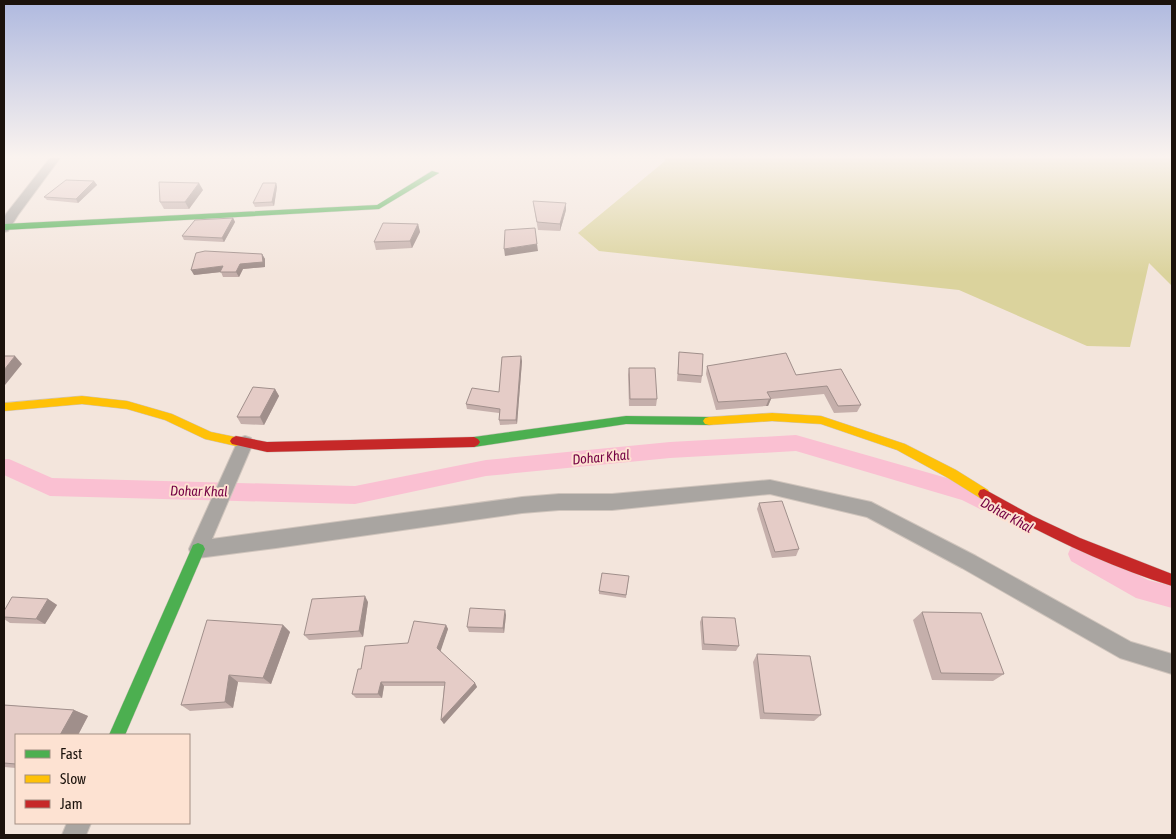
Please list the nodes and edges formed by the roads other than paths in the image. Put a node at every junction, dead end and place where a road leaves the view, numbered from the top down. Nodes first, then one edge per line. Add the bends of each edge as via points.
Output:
1 (26, 197) edge
2 (399, 197) edge
3 (4, 227) edge
4 (4, 407) edge
5 (245, 443) junction
6 (198, 549) junction
7 (1172, 580) edge
8 (1172, 664) edge
9 (117, 734) edge

1 - 3 street
2 - 3 street via 379,207
4 - 5 street via 82,400 127,405 168,416 209,436
5 - 6 street
5 - 7 street via 267,447 322,447 471,442 626,420 709,421 772,417 821,420 901,447 1014,513 1104,556
6 - 8 street via 522,505 612,502 770,487 871,510 1127,651
6 - 9 street

